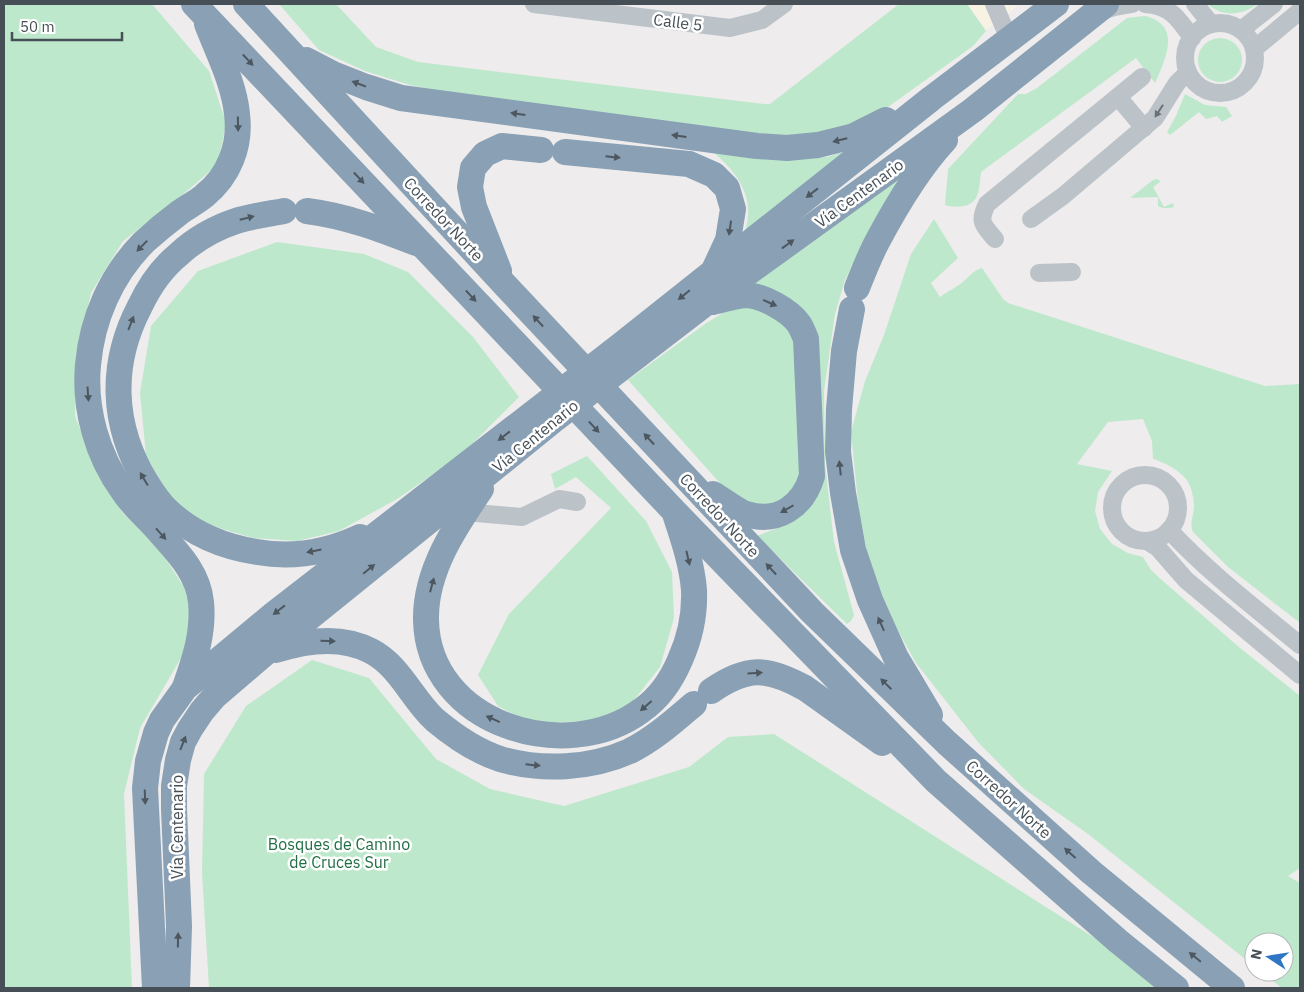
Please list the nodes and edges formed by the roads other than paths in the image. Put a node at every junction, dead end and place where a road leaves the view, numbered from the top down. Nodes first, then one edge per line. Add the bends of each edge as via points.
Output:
1 (246, 4) edge
2 (534, 4) edge
3 (784, 4) edge
4 (994, 4) edge
5 (1056, 4) edge
6 (1132, 4) edge
7 (1145, 4) edge
8 (1195, 4) edge
9 (1274, 4) edge
10 (198, 8) edge
11 (1099, 9) edge
12 (1300, 11) edge
13 (1211, 24) junction
14 (1242, 30) junction
15 (1192, 38) junction
16 (1009, 39) junction
17 (1254, 49) junction
18 (290, 51) junction
19 (1188, 72) junction
20 (1142, 77) dead end
21 (1118, 97) junction
22 (932, 98) junction
23 (973, 110) junction
24 (1144, 128) junction
25 (1031, 219) dead end
26 (995, 239) dead end
27 (423, 246) junction
28 (1072, 272) dead end
29 (712, 273) junction
30 (1039, 273) dead end
31 (505, 285) junction
32 (706, 304) junction
33 (627, 352) junction
34 (549, 413) junction
35 (494, 469) junction
36 (683, 475) junction
37 (577, 502) dead end
38 (674, 511) junction
39 (465, 512) junction
40 (392, 522) junction
41 (1169, 530) junction
42 (1147, 541) junction
43 (1300, 645) edge
44 (263, 655) junction
45 (1299, 672) edge
46 (185, 688) junction
47 (947, 743) junction
48 (936, 781) junction
49 (155, 988) edge
50 (177, 988) edge
51 (1176, 988) edge
52 (1232, 988) edge

1 - 18 highway, Corredor Norte
2 - 3 street, Calle 5 via 730,28 762,20
4 - 16 street
5 - 16 highway, Vía Centenario
6 - 11 street
7 - 15 street via 1168,9
8 - 13 street
9 - 14 street
10 -> 27 highway, Corredor Norte
10 -> 46 highway via 233,94 238,114 236,148 225,174 216,185 144,243 118,274 101,306 87,370 91,416 107,464 123,492 190,568 197,585 201,601 200,639
11 - 23 highway, Vía Centenario
12 - 17 street
13 - 14 street via 1222,23
13 - 15 street
14 - 17 street
15 - 19 street via 1185,60
16 - 22 highway, Vía Centenario
17 - 19 street via 1251,76 1238,89 1227,93 1204,90
22 -> 18 highway via 854,136 818,145 757,146 401,98 333,74
18 - 31 highway, Corredor Norte
19 -> 24 street via 1177,83 1156,118
20 - 21 street
21 - 24 street
21 - 26 street via 987,204 982,214 983,225
22 -> 29 highway, Vía Centenario
32 -> 23 highway, Vía Centenario
47 -> 23 highway via 896,658 870,600 853,550 838,452 839,409 844,351 854,299 876,244 938,148
24 - 25 street
27 -> 38 highway, Corredor Norte
40 -> 27 highway via 330,548 288,554 268,554 229,546 185,526 153,493 130,453 119,409 120,365 132,320 151,284 173,259 198,240 236,221 296,211 347,218
28 - 30 street
31 -> 29 highway via 474,207 470,187 474,168 485,154 502,146 688,164 714,175 726,188 733,209 728,240
29 -> 33 highway, Vía Centenario
36 -> 31 highway, Corredor Norte
32 - 33 highway, Vía Centenario
32 -> 36 highway via 744,295 760,298 779,307 800,326 806,339 812,476 796,504 782,513 766,516 746,514
33 - 34 highway, Vía Centenario
34 - 35 highway, Vía Centenario
34 -> 40 highway, Vía Centenario
35 - 39 highway
44 -> 35 highway, Vía Centenario
47 -> 36 highway, Corredor Norte via 812,612
37 - 39 street via 558,499 522,517
38 -> 39 highway via 687,550 694,591 691,630 677,668 643,710 611,726 573,735 534,733 481,714 457,695 438,669 429,639 427,604 443,551
38 - 48 highway, Corredor Norte
40 -> 46 highway, Vía Centenario
41 - 42 street
41 - 42 street via 1178,510 1173,490 1157,477 1131,478 1119,488 1114,498 1114,519 1127,535
41 - 43 street via 1228,586
42 - 45 street via 1158,548 1186,580
44 -> 48 highway via 309,641 356,644 384,660 421,706 468,744 519,763 570,766 599,762 631,750 667,728 724,682 751,672 768,672 805,688
50 -> 44 highway, Vía Centenario via 179,926 174,786 178,760 183,742 202,711
46 -> 49 highway, Vía Centenario via 156,733 145,788
52 -> 47 highway, Corredor Norte via 1091,872
48 - 51 highway, Corredor Norte via 1118,942

